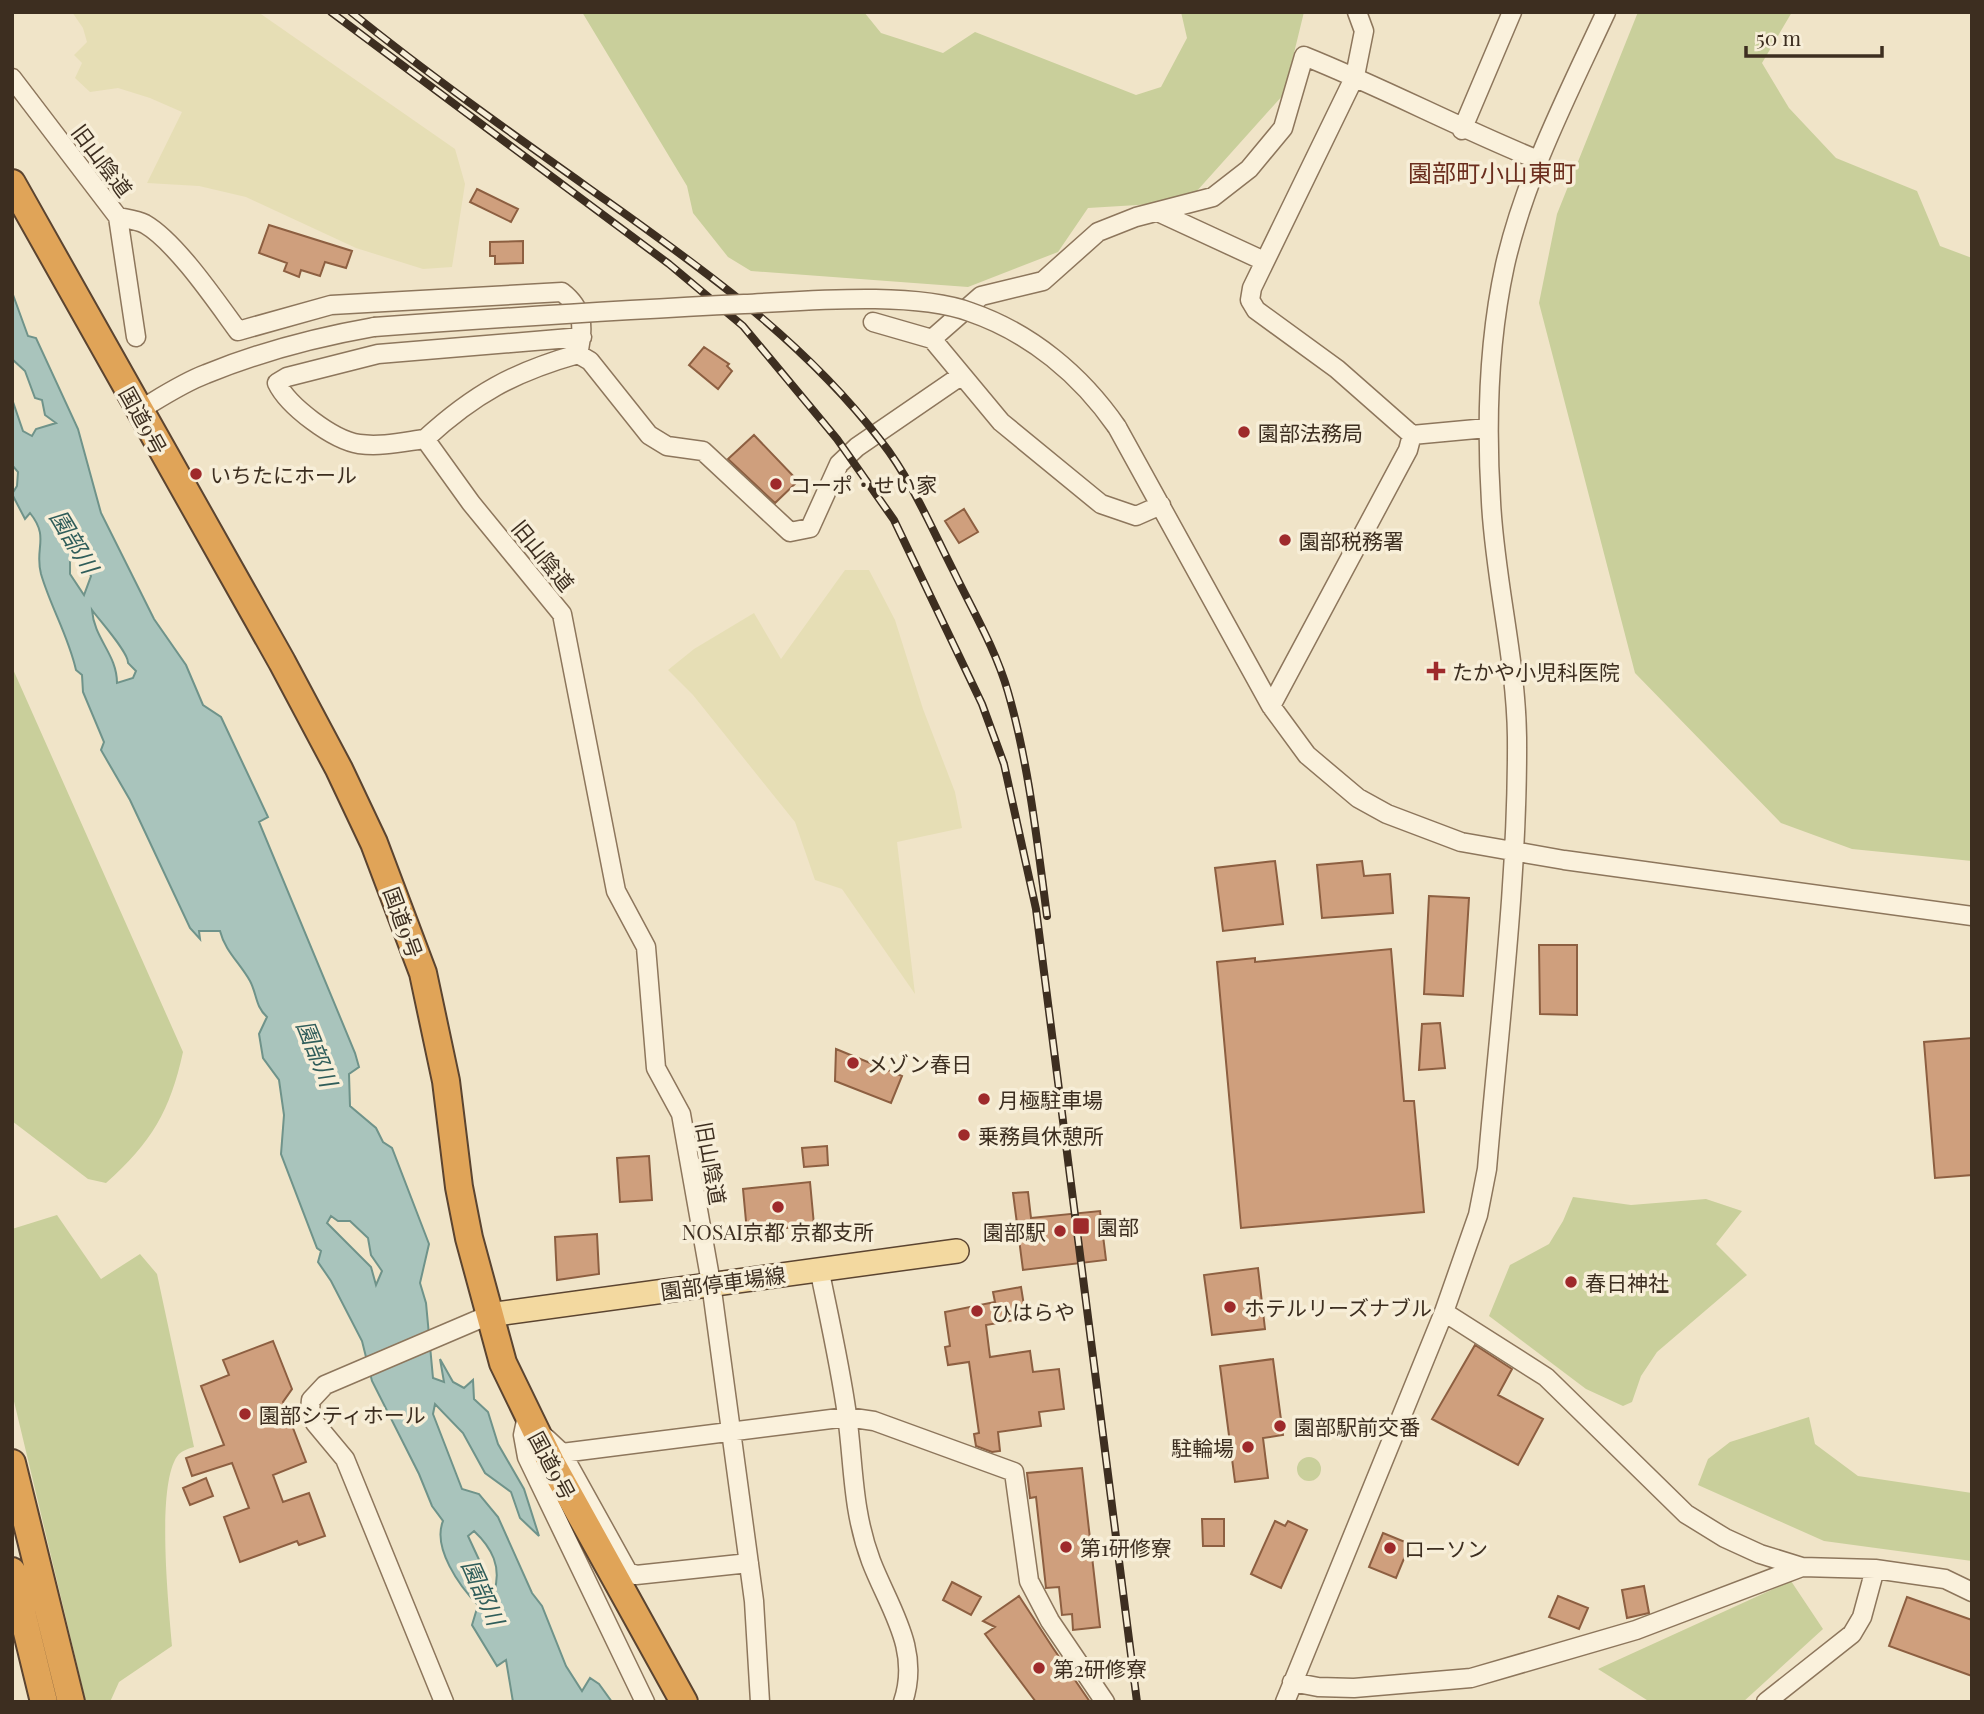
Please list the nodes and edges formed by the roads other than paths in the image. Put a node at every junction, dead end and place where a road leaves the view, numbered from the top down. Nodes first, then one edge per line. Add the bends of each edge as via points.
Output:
1 (1357, 12) edge
2 (1512, 12) edge
3 (1606, 12) edge
4 (1355, 76) junction
5 (12, 78) edge
6 (1462, 130) junction
7 (1538, 160) junction
8 (12, 183) edge
9 (1158, 212) junction
10 (118, 217) junction
11 (1264, 261) junction
12 (873, 322) dead end
13 (135, 337) dead end
14 (932, 338) junction
15 (580, 345) junction
16 (962, 375) junction
17 (138, 411) junction
18 (1487, 428) junction
19 (1412, 435) junction
20 (425, 439) junction
21 (1161, 505) junction
22 (1271, 706) junction
23 (1514, 850) junction
24 (1972, 916) edge
25 (957, 1251) dead end
26 (819, 1268) junction
27 (711, 1283) junction
28 (1444, 1312) junction
29 (479, 1321) junction
30 (527, 1416) junction
31 (847, 1417) junction
32 (730, 1429) junction
33 (562, 1453) junction
34 (12, 1463) edge
35 (749, 1563) junction
36 (1802, 1567) junction
37 (1875, 1569) junction
38 (12, 1571) edge
39 (1972, 1591) edge
40 (1292, 1682) junction
41 (44, 1702) edge
42 (71, 1702) edge
43 (444, 1702) edge
44 (645, 1702) edge
45 (684, 1702) edge
46 (760, 1702) edge
47 (902, 1702) edge
48 (1104, 1702) edge
49 (1284, 1702) edge
50 (1766, 1702) edge

1 - 4 street via 1363,31
2 - 6 street
3 - 7 street
4 - 6 street
4 - 9 street via 1304,56 1283,128 1249,169 1213,197
4 - 11 street
5 - 10 street, 旧山陰道
6 - 7 street
7 - 18 street via 1505,265
8 - 17 highway, 国道9号
9 - 11 street
9 - 14 street via 1098,232 1043,281 981,296
10 - 13 street
10 - 15 street, 旧山陰道 via 154,230 203,283 238,331 331,305 562,292 582,317
11 - 19 street via 1250,300 1256,310 1337,369
12 - 14 street
14 - 16 street
15 - 16 street via 649,435 667,446 703,451 790,532 810,528 839,464 857,447
15 - 20 street via 474,398
15 - 20 street via 378,354 277,383 310,419 351,442
16 - 21 street via 1001,422 1101,504 1136,516
17 - 21 street, bridge via 204,374 323,337 374,327 825,300 917,302 968,311 1046,351 1097,398
17 - 29 highway, 国道9号 via 339,768 384,868 423,973 434,1021
18 - 19 street
18 - 23 street via 1499,579 1515,685
19 - 22 street
20 - 27 street, 旧山陰道 via 562,614 617,891 646,947 656,1068 681,1114
21 - 22 street
22 - 23 street via 1307,755 1359,798 1433,833
23 - 24 street
23 - 28 street via 1487,1169 1478,1215
25 - 26 main road, 園部停車場線
26 - 27 main road, 園部停車場線
26 - 31 street
27 - 29 main road, 園部停車場線
27 - 32 street, 旧山陰道
28 - 36 street via 1546,1377 1686,1514 1737,1543
28 - 40 street
29 - 30 highway, 国道9号
29 - 43 street via 318,1391 310,1410 345,1459
30 - 33 street
30 - 44 street via 523,1435 527,1457
30 - 45 highway, 国道9号
31 - 32 street
31 - 47 street via 857,1519 901,1625 909,1664
31 - 48 street via 874,1421 1014,1472 1029,1581
32 - 33 street
32 - 35 street, 旧山陰道
33 - 35 street via 628,1572 636,1575
34 - 42 highway
35 - 46 street, 旧山陰道
36 - 37 street
36 - 40 street via 1636,1630 1471,1678 1354,1688
37 - 39 street via 1945,1579
37 - 50 street via 1862,1617 1852,1634
38 - 41 highway
40 - 49 street

